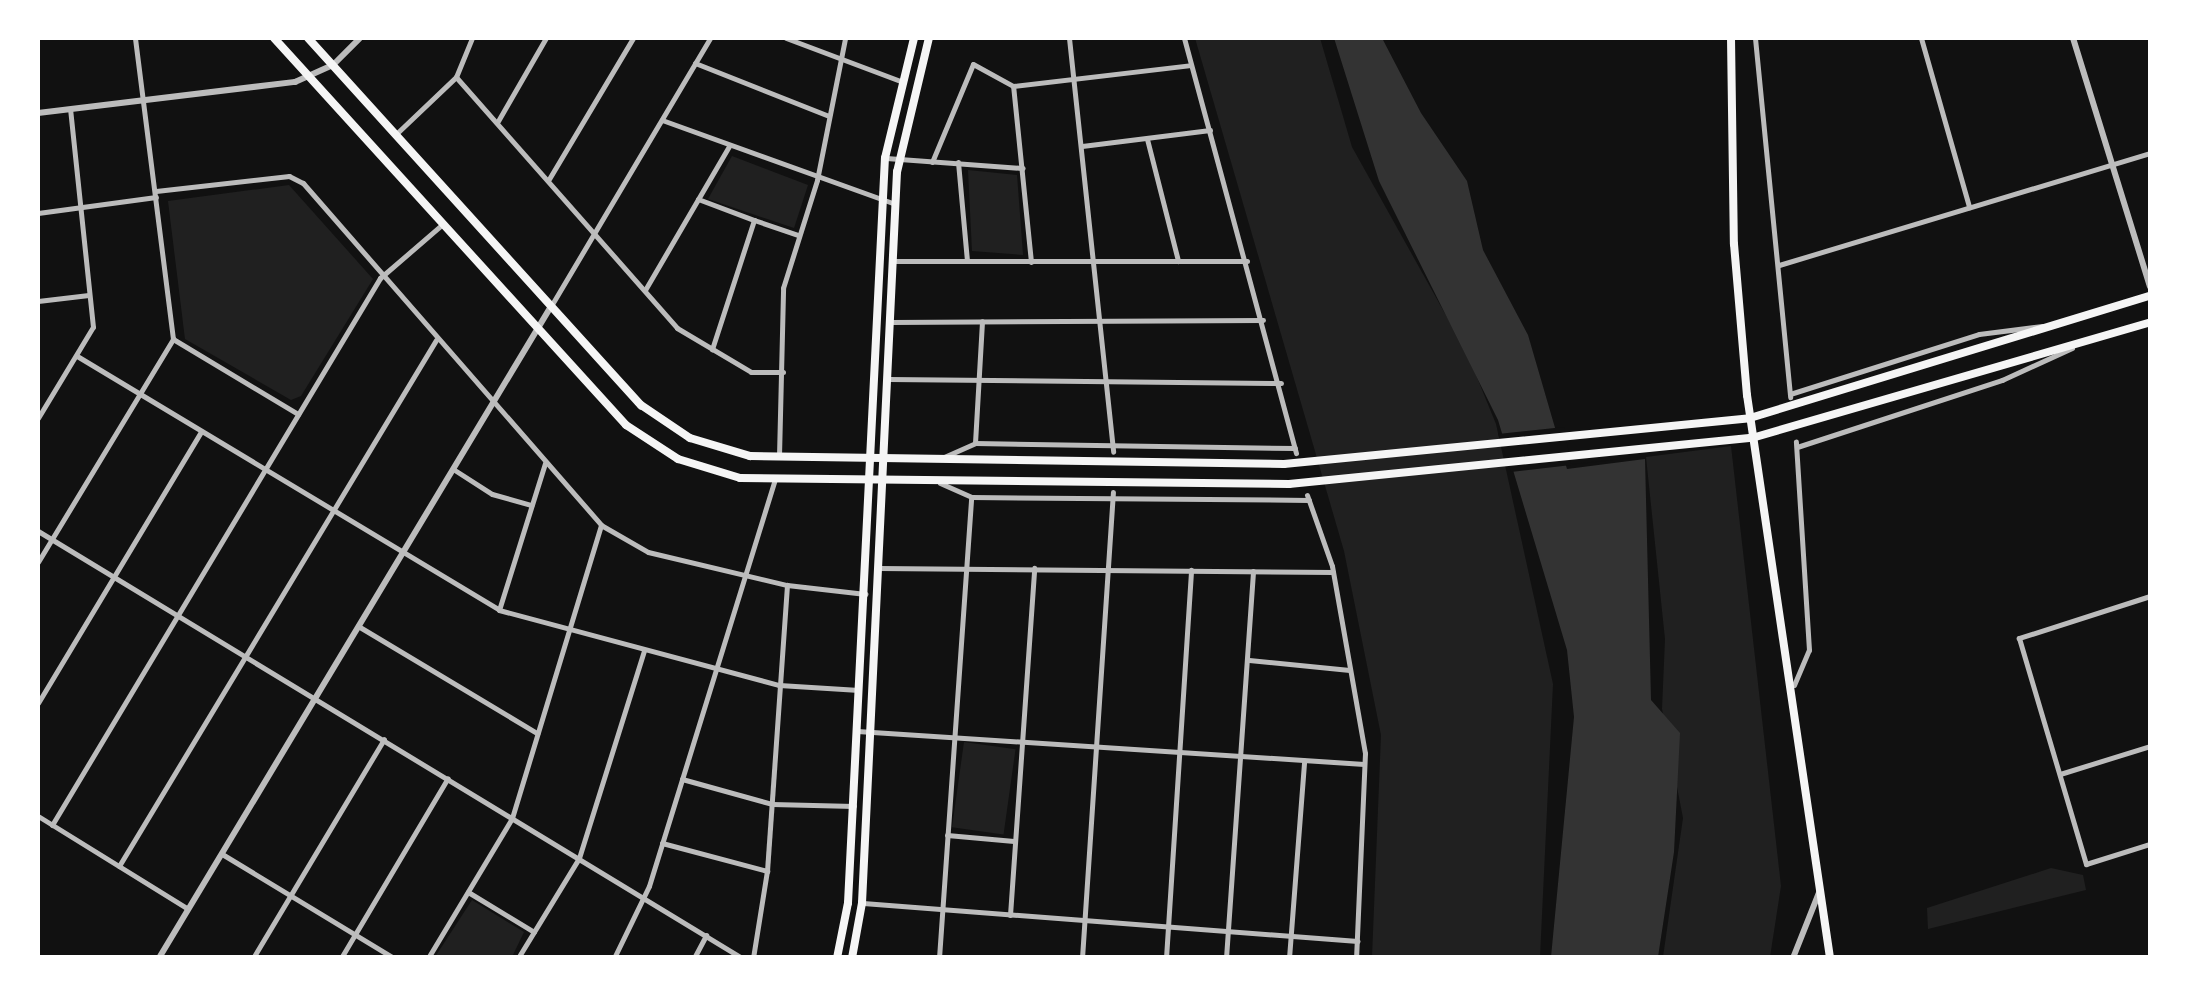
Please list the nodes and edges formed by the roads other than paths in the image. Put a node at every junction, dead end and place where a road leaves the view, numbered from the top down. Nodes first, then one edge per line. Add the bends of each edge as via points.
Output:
1 (135, 38) edge
2 (274, 38) edge
3 (308, 38) edge
4 (360, 38) edge
5 (472, 38) edge
6 (546, 38) edge
7 (633, 38) edge
8 (710, 38) edge
9 (786, 38) edge
10 (845, 38) edge
11 (914, 38) edge
12 (929, 38) edge
13 (1069, 38) edge
14 (1184, 38) edge
15 (1731, 38) edge
16 (1768, 38) edge
17 (1921, 38) edge
18 (2074, 38) edge
19 (1756, 40) edge
20 (840, 59) junction
21 (695, 63) junction
22 (1191, 64) junction
23 (333, 65) junction
24 (1074, 76) junction
25 (311, 77) junction
26 (456, 77) junction
27 (903, 82) junction
28 (1013, 86) junction
29 (142, 100) junction
30 (70, 109) junction
31 (38, 113) edge
32 (829, 116) junction
33 (662, 120) junction
34 (498, 122) junction
35 (1210, 130) junction
36 (395, 135) junction
37 (1147, 139) junction
38 (729, 146) junction
39 (1082, 146) junction
40 (2150, 153) edge
41 (885, 158) junction
42 (899, 159) junction
43 (932, 162) junction
44 (958, 162) junction
45 (2112, 165) junction
46 (1022, 168) junction
47 (549, 179) junction
48 (816, 180) junction
49 (156, 194) junction
50 (698, 199) junction
51 (883, 202) junction
52 (895, 204) junction
53 (1969, 207) junction
54 (82, 208) junction
55 (38, 213) edge
56 (754, 220) junction
57 (444, 223) junction
58 (594, 235) junction
59 (800, 236) junction
60 (968, 260) junction
61 (1246, 260) junction
62 (892, 261) junction
63 (1031, 262) junction
64 (1094, 262) junction
65 (1178, 262) junction
66 (1779, 265) junction
67 (380, 278) junction
68 (2150, 286) edge
69 (644, 292) junction
70 (89, 295) junction
71 (2150, 296) edge
72 (38, 302) edge
73 (550, 308) junction
74 (1100, 320) junction
75 (1262, 320) junction
76 (982, 321) junction
77 (890, 322) junction
78 (2150, 322) edge
79 (2052, 326) junction
80 (538, 329) junction
81 (173, 339) junction
82 (436, 340) junction
83 (2084, 342) junction
84 (712, 349) junction
85 (76, 356) junction
86 (783, 372) junction
87 (888, 379) junction
88 (981, 380) junction
89 (1106, 380) junction
90 (1281, 383) junction
91 (141, 394) junction
92 (492, 404) junction
93 (298, 414) junction
94 (38, 418) edge
95 (1750, 418) junction
96 (202, 432) junction
97 (1752, 438) junction
98 (975, 443) junction
99 (1112, 448) junction
100 (780, 456) junction
101 (942, 458) junction
102 (873, 459) junction
103 (886, 459) junction
104 (546, 463) junction
105 (453, 469) junction
106 (267, 471) junction
107 (935, 480) junction
108 (774, 481) junction
109 (872, 482) junction
110 (886, 482) junction
111 (1113, 495) junction
112 (970, 496) junction
113 (531, 505) junction
114 (332, 510) junction
115 (601, 525) junction
116 (38, 531) edge
117 (52, 540) junction
118 (402, 554) junction
119 (38, 562) edge
120 (879, 568) junction
121 (966, 568) junction
122 (1034, 568) junction
123 (1108, 569) junction
124 (1191, 570) junction
125 (1253, 571) junction
126 (1332, 572) junction
127 (744, 576) junction
128 (113, 577) junction
129 (787, 585) junction
130 (864, 594) junction
131 (2150, 596) edge
132 (499, 610) junction
133 (177, 616) junction
134 (358, 626) junction
135 (570, 630) junction
136 (644, 650) junction
137 (244, 656) junction
138 (1248, 660) junction
139 (715, 669) junction
140 (1350, 670) junction
141 (779, 685) junction
142 (1794, 685) junction
143 (859, 690) junction
144 (316, 698) junction
145 (38, 702) edge
146 (858, 730) junction
147 (870, 732) junction
148 (537, 734) junction
149 (954, 736) junction
150 (384, 740) junction
151 (1022, 741) junction
152 (1096, 746) junction
153 (2150, 746) edge
154 (1178, 752) junction
155 (1240, 756) junction
156 (1304, 761) junction
157 (1364, 764) junction
158 (2060, 774) junction
159 (448, 778) junction
160 (682, 779) junction
161 (772, 804) junction
162 (854, 806) junction
163 (38, 816) edge
164 (512, 818) junction
165 (52, 825) junction
166 (947, 835) junction
167 (1015, 841) junction
168 (662, 843) junction
169 (2150, 844) edge
170 (222, 854) junction
171 (578, 858) junction
172 (119, 866) junction
173 (767, 871) junction
174 (1822, 886) junction
175 (468, 891) junction
176 (290, 895) junction
177 (644, 898) junction
178 (862, 903) junction
179 (188, 909) junction
180 (942, 910) junction
181 (1010, 914) junction
182 (1084, 920) junction
183 (1168, 926) junction
184 (1228, 931) junction
185 (534, 932) junction
186 (355, 934) junction
187 (1291, 934) junction
188 (706, 936) junction
189 (1358, 941) junction
190 (159, 958) edge
191 (253, 958) edge
192 (341, 958) edge
193 (394, 958) edge
194 (428, 958) edge
195 (518, 958) edge
196 (614, 958) edge
197 (694, 958) edge
198 (742, 958) edge
199 (752, 958) edge
200 (837, 958) edge
201 (852, 958) edge
202 (939, 958) edge
203 (1082, 958) edge
204 (1166, 958) edge
205 (1226, 958) edge
206 (1289, 958) edge
207 (1356, 958) edge
208 (1792, 958) edge
209 (1830, 958) edge

1 - 29 street
2 - 25 main road
3 - 23 main road
4 - 23 street
5 - 26 street
6 - 34 street
7 - 47 street
8 - 21 street
9 - 20 street
10 - 20 street
11 - 27 main road
12 - 42 main road
13 - 24 street
14 - 22 street
15 - 95 main road via 1734,244
16 - 19 street
17 - 53 street
18 - 45 street
19 - 66 street
20 - 27 street
20 - 32 street
21 - 32 street
21 - 33 street
22 - 24 street
22 - 35 street
23 - 25 street
23 - 36 main road
24 - 28 street
24 - 39 street
25 - 29 street
25 - 57 main road
26 - 34 street
26 - 36 street
27 - 41 main road
28 - 43 street via 973,64
28 - 46 street
29 - 30 street
29 - 49 street
30 - 31 street
30 - 54 street
32 - 48 street
33 - 38 street
33 - 58 street
34 - 47 street
35 - 37 street
35 - 61 street
36 - 73 main road
37 - 39 street
37 - 65 street
38 - 48 street
38 - 50 street
39 - 64 street
40 - 45 street
41 - 42 street
41 - 51 main road
42 - 43 street
42 - 52 main road
43 - 44 street
44 - 46 street
44 - 60 street
45 - 53 street
45 - 68 street
46 - 63 street
47 - 58 street
48 - 51 street
48 - 59 street
49 - 54 street
49 - 67 street via 290,176 303,183
49 - 81 street
50 - 56 street
50 - 69 street
51 - 52 street
51 - 102 main road
52 - 62 main road
53 - 66 street
54 - 55 street
54 - 70 street
56 - 59 street
56 - 84 street
57 - 67 street
57 - 80 main road
58 - 69 street
58 - 73 street
59 - 86 street via 784,288
60 - 62 street
60 - 63 street
61 - 65 street
61 - 75 street
62 - 77 main road
63 - 64 street
64 - 65 street
64 - 74 street
66 - 79 street via 1790,396 1979,334
67 - 82 street
67 - 93 street
69 - 84 street via 678,328
70 - 72 street
70 - 85 street via 94,327
71 - 79 main road
73 - 80 street
73 - 100 main road via 657,418 709,445
74 - 75 street
74 - 76 street
74 - 89 street
75 - 90 street
76 - 77 street
76 - 88 street
77 - 87 main road
78 - 83 main road
79 - 95 main road
80 - 92 street
80 - 108 main road via 616,415 657,447 713,472
81 - 91 street
81 - 93 street
82 - 92 street
82 - 114 street
83 - 97 main road
83 - 142 street via 2002,380 1797,444 1809,650
84 - 86 street via 752,372
85 - 91 street
85 - 94 street
86 - 100 street
87 - 88 street
87 - 103 main road
88 - 89 street
88 - 98 street
89 - 90 street
89 - 99 street
90 - 99 street via 1296,450
91 - 96 street
91 - 117 street
92 - 104 street
92 - 105 street
93 - 106 street
95 - 97 main road
95 - 101 main road via 1344,460
96 - 106 street
96 - 128 street
97 - 107 main road via 1350,478
97 - 142 main road
98 - 99 street
98 - 101 street
100 - 102 main road
101 - 103 main road
102 - 103 main road
102 - 109 main road
103 - 110 main road
104 - 113 street
104 - 115 street
105 - 113 street via 492,494
105 - 118 street
106 - 114 street
106 - 133 street
107 - 110 main road
107 - 112 street
108 - 109 main road
108 - 127 street
109 - 110 main road
109 - 130 main road
110 - 120 main road
111 - 112 street
111 - 123 street
111 - 126 street via 1308,498
112 - 121 street
113 - 132 street
114 - 118 street
114 - 137 street
115 - 127 street via 648,552
115 - 135 street
116 - 117 street
117 - 119 street
117 - 128 street
118 - 132 street
118 - 134 street
120 - 121 street
120 - 147 main road
121 - 122 street
121 - 149 street
122 - 123 street
122 - 151 street
123 - 124 street
123 - 152 street
124 - 125 street
124 - 154 street
125 - 126 street
125 - 138 street
126 - 140 street
127 - 129 street
127 - 139 street
128 - 133 street
128 - 145 street
129 - 130 street
129 - 141 street
130 - 143 main road
131 - 158 street via 2019,638
132 - 135 street
133 - 137 street
133 - 165 street
134 - 144 street
134 - 148 street
135 - 136 street
135 - 148 street
136 - 139 street
136 - 171 street
137 - 144 street
137 - 172 street
138 - 140 street
138 - 155 street
139 - 141 street
139 - 160 street
140 - 157 street
141 - 143 street
141 - 161 street
142 - 174 main road
143 - 146 main road
144 - 150 street
144 - 170 street
146 - 147 street
146 - 162 main road
147 - 149 street
147 - 178 main road
148 - 164 street
149 - 151 street
149 - 166 street
150 - 159 street
150 - 176 street
151 - 152 street
151 - 167 street
152 - 154 street
152 - 182 street
153 - 158 street
154 - 155 street
154 - 183 street
155 - 156 street
155 - 184 street
156 - 157 street
156 - 187 street
157 - 189 street
158 - 169 street via 2086,864
159 - 164 street
159 - 186 street
160 - 161 street
160 - 168 street
161 - 162 street
161 - 173 street
162 - 200 main road
163 - 165 street
164 - 171 street
164 - 175 street
165 - 172 street
166 - 167 street
166 - 180 street
167 - 181 street
168 - 173 street
168 - 177 street
170 - 176 street
170 - 179 street
171 - 177 street
171 - 185 street
172 - 179 street
173 - 199 street
174 - 208 street
174 - 209 main road
175 - 185 street
175 - 194 street
176 - 186 street
176 - 191 street
177 - 188 street
177 - 196 street
178 - 180 street
178 - 201 main road
179 - 190 street
180 - 181 street
180 - 202 street
181 - 182 street
182 - 183 street
182 - 203 street
183 - 184 street
183 - 204 street
184 - 187 street
184 - 205 street
185 - 195 street
186 - 192 street
186 - 193 street
187 - 189 street
187 - 206 street
188 - 197 street
188 - 198 street
189 - 207 street

